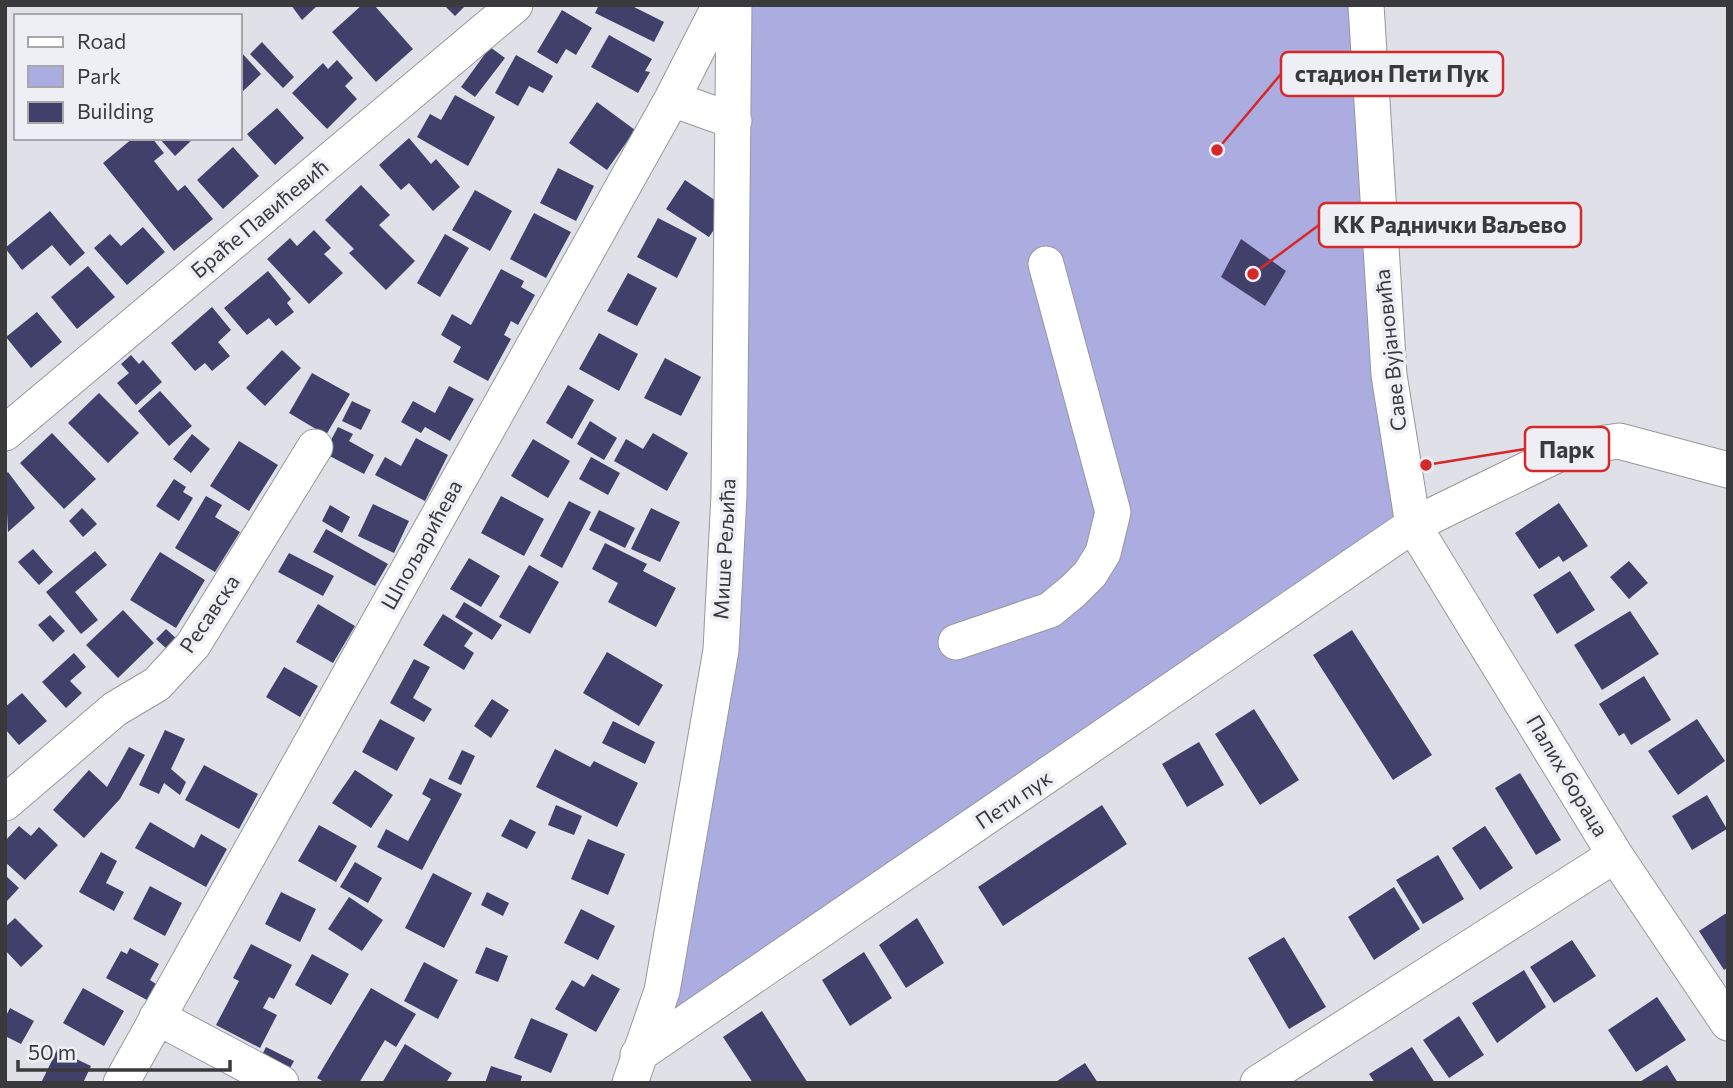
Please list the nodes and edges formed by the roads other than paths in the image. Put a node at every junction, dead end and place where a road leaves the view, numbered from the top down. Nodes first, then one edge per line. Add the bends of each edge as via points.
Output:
1 (515, 5) edge
2 (720, 5) edge
3 (734, 5) edge
4 (1366, 5) edge
5 (672, 99) junction
6 (734, 121) junction
7 (1046, 264) dead end
8 (5, 433) edge
9 (315, 447) dead end
10 (1728, 470) edge
11 (1413, 525) junction
12 (956, 642) dead end
13 (5, 803) edge
14 (1615, 855) junction
15 (158, 1017) junction
16 (1728, 1023) edge
17 (639, 1073) edge
18 (121, 1083) edge
19 (281, 1083) edge
20 (1258, 1083) edge

1 - 8 street, Браће Павићевић
2 - 5 street, Шпољарићева
3 - 6 street, Мише Рељића
4 - 11 street, Саве Вујановића via 1389,375
5 - 6 street
5 - 15 street, Шпољарићева
6 - 17 street, Мише Рељића via 729,495 720,650 662,992
7 - 12 street via 1114,512 1103,553 1090,574 1050,610
9 - 13 street, Ресавска via 193,646 157,684 115,709
10 - 11 street, Пети пук via 1619,441 1571,448
11 - 14 street, Палих бораца
11 - 17 street, Пети пук
14 - 16 street, Палих бораца
14 - 20 street
15 - 18 street, Шпољарићева
15 - 19 street

